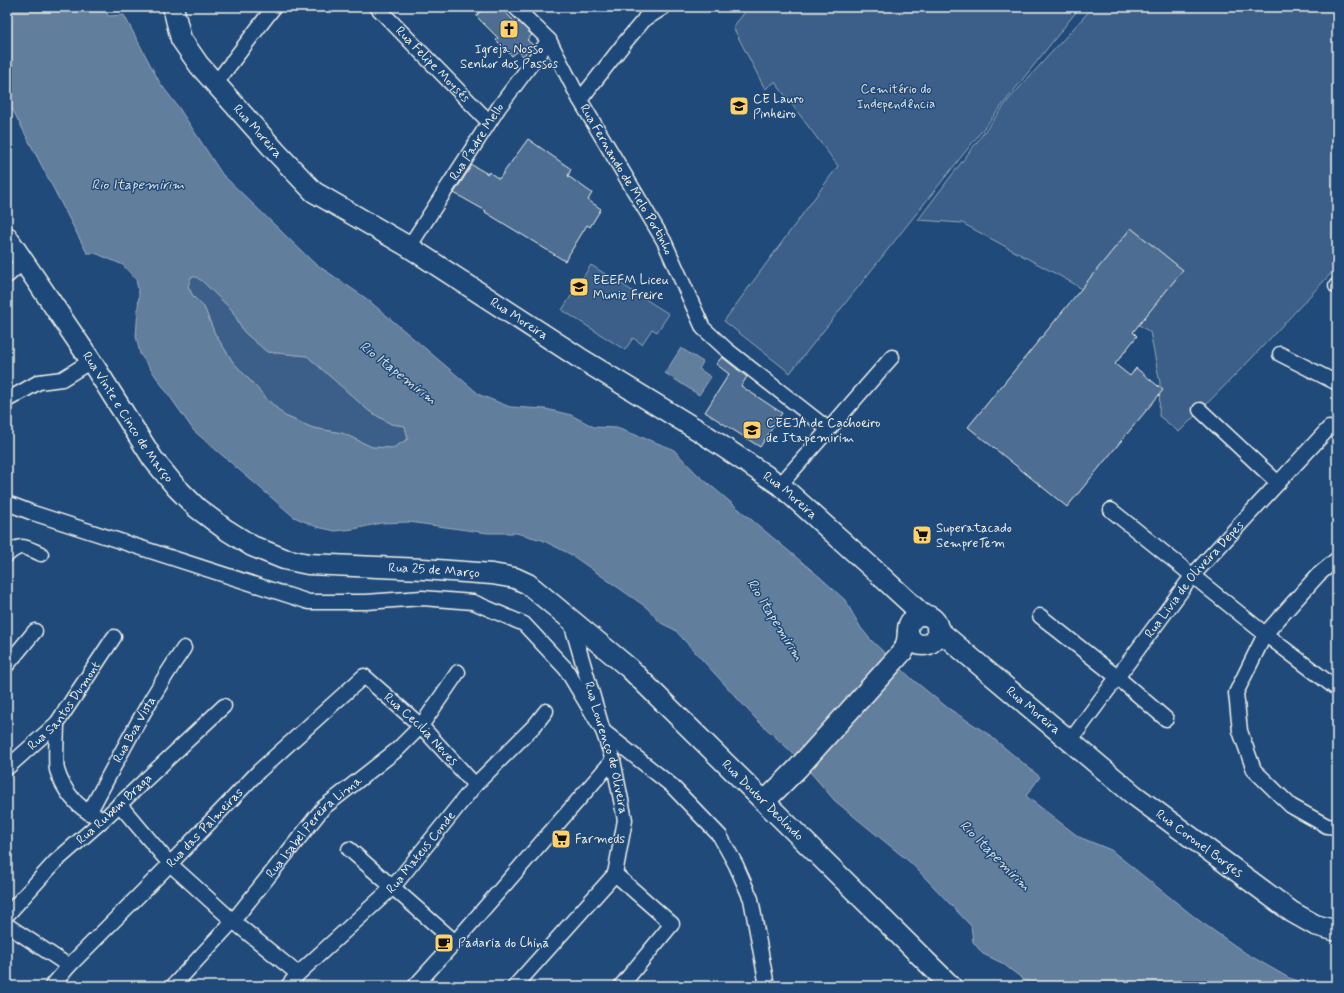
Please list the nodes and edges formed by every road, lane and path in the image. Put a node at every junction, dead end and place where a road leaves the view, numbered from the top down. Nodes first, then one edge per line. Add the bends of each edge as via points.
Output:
1 (173, 7) edge
2 (274, 7) edge
3 (377, 7) edge
4 (515, 7) edge
5 (652, 7) edge
6 (664, 7) edge
7 (643, 21) junction
8 (549, 40) junction
9 (216, 83) junction
10 (580, 100) junction
11 (489, 122) junction
12 (7, 237) edge
13 (409, 247) junction
14 (23, 262) junction
15 (7, 276) edge
16 (1280, 354) dead end
17 (892, 357) dead end
18 (91, 361) junction
19 (1337, 383) edge
20 (7, 400) edge
21 (1200, 410) dead end
22 (1330, 428) dead end
23 (828, 429) junction
24 (1278, 483) junction
25 (780, 484) junction
26 (7, 503) edge
27 (1110, 510) dead end
28 (41, 554) dead end
29 (7, 555) edge
30 (284, 559) joint
31 (1337, 559) edge
32 (1193, 575) junction
33 (1040, 616) dead end
34 (570, 619) junction
35 (35, 631) dead end
36 (1265, 634) junction
37 (916, 636) junction
38 (114, 637) dead end
39 (184, 648) dead end
40 (7, 665) edge
41 (458, 672) dead end
42 (364, 676) joint
43 (1117, 678) junction
44 (1335, 684) edge
45 (224, 706) dead end
46 (546, 711) dead end
47 (1166, 719) dead end
48 (57, 723) junction
49 (421, 726) junction
50 (602, 731) junction
51 (1070, 741) junction
52 (613, 760) junction
53 (7, 768) edge
54 (475, 785) junction
55 (765, 801) junction
56 (119, 804) junction
57 (89, 813) junction
58 (104, 819) junction
59 (1337, 827) edge
60 (349, 849) dead end
61 (170, 864) junction
62 (615, 874) junction
63 (393, 887) junction
64 (7, 915) edge
65 (233, 921) junction
66 (7, 925) edge
67 (1337, 931) edge
68 (455, 942) junction
69 (68, 966) junction
70 (298, 974) junction
71 (947, 984) edge
72 (52, 986) edge
73 (173, 986) edge
74 (288, 986) edge
75 (415, 986) edge
76 (515, 986) edge
77 (621, 986) edge
78 (768, 986) edge

1 - 9 main road, Rua Moreira via 181,39
2 - 9 street
3 - 11 street, Rua Felipe Moysés
4 - 8 street, Rua Fernando de Melo Portinho
5 - 7 street
6 - 7 street
7 - 10 street
8 - 10 street, Rua Fernando de Melo Portinho
8 - 11 street, Rua Padre Mello
9 - 13 main road, Rua Moreira via 314,192
10 - 23 street, Rua Fernando de Melo Portinho via 664,241 703,328
11 - 13 street, Rua Padre Mello
12 - 14 main road, Rua Vinte e Cinco de Março
13 - 25 main road, Rua Moreira
14 - 15 street
14 - 18 main road, Rua Vinte e Cinco de Março
16 - 19 street
17 - 23 street
18 - 20 street via 62,379 39,382
18 - 30 main road, Rua Vinte e Cinco de Março via 153,459 176,487 197,508 225,529 252,546
21 - 24 street
22 - 24 street, Rua Livia de Oliveira Depes
23 - 25 street
24 - 32 street, Rua Livia de Oliveira Depes
25 - 37 main road, Rua Moreira via 904,598
26 - 50 street via 308,602 366,602 422,598 474,602 524,624 566,669
27 - 32 street
28 - 29 street via 22,546 14,548
30 - 34 main road, Rua 25 de Março via 308,564 438,570 515,578 528,584
31 - 36 street via 1318,575
32 - 36 street
32 - 43 street, Rua Livia de Oliveira Depes
33 - 43 street
34 - 50 street, Rua Lourenço de Oliveira
34 - 55 main road, Rua Doutor Deolindo via 629,668
35 - 40 street
36 - 44 street
36 - 59 street via 1236,693 1240,731 1254,770 1291,806 1327,826
37 - 51 main road, Rua Moreira via 960,648
37 - 55 main road via 798,768
38 - 48 street, Rua Santos Dumont
39 - 57 street, Rua Boa Vista via 167,673
41 - 49 street, Rua Isabel Pereira Lima
42 - 49 street, Rua Cecilia Neves
42 - 61 street, Rua das Palmeiras via 259,771
43 - 47 street
43 - 51 street, Rua Livia de Oliveira Depes
45 - 56 street, Rua Rubem Braga
46 - 54 street, Rua Mateus Conde
48 - 53 street, Rua Santos Dumont
48 - 57 street via 57,769 70,798
49 - 54 street, Rua Cecilia Neves
49 - 65 street, Rua Isabel Pereira Lima via 398,749 324,808
50 - 52 street, Rua Lourenço de Oliveira
50 - 78 street via 671,785 720,836 750,899
51 - 67 main road, Rua Coronel Borges via 1134,795 1292,912 1315,925
52 - 62 street, Rua Lourenço de Oliveira via 625,820
52 - 68 street
54 - 63 street, Rua Mateus Conde
55 - 71 main road, Rua Doutor Deolindo
56 - 58 street, Rua Rubem Braga
56 - 61 street
57 - 58 street
58 - 64 street, Rua Rubem Braga via 55,862
60 - 63 street
61 - 65 street
61 - 69 street, Rua das Palmeiras
62 - 76 street
62 - 77 street via 672,924
63 - 68 street
63 - 70 street, Rua Mateus Conde
65 - 70 street
65 - 73 street, Rua Isabel Pereira Lima
66 - 69 street
68 - 75 street
69 - 72 street, Rua das Palmeiras
70 - 74 street, Rua Mateus Conde

